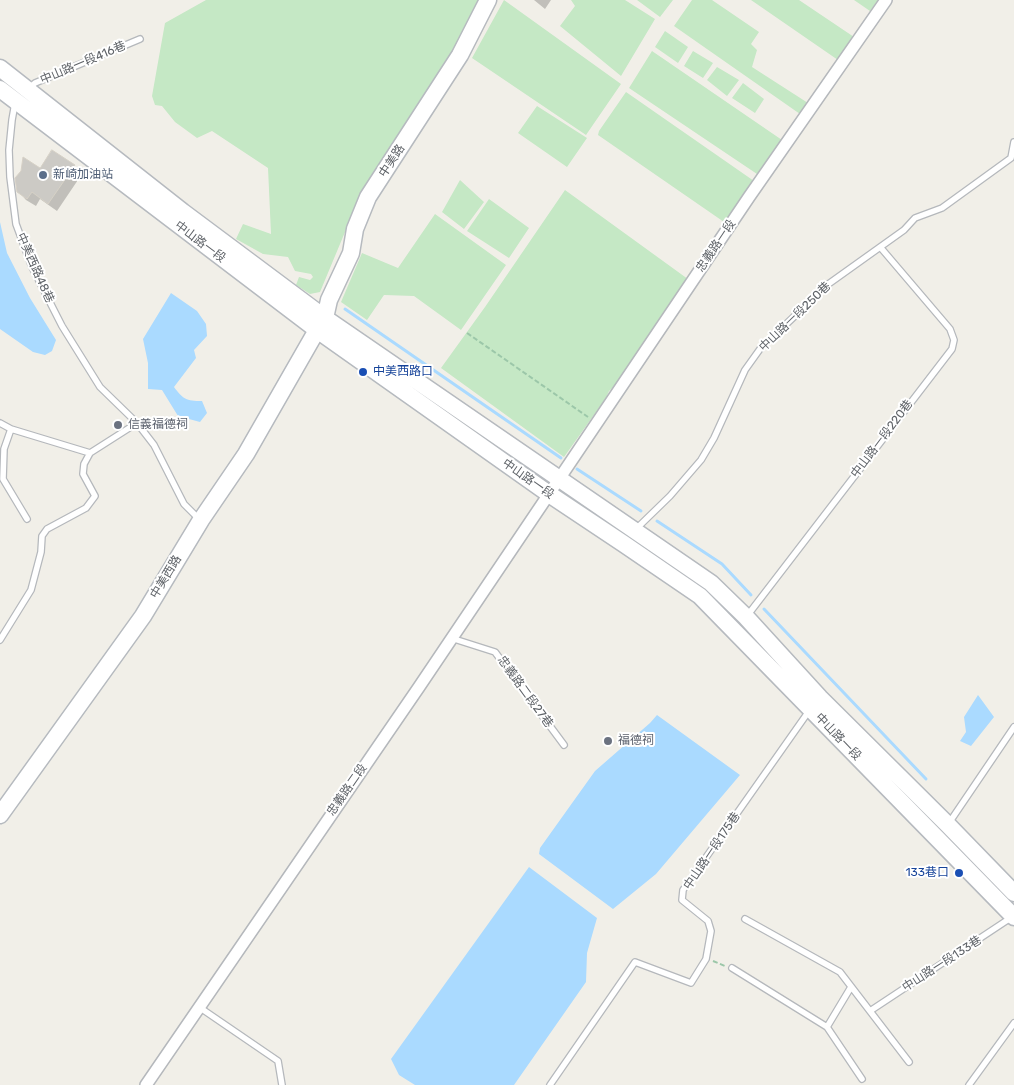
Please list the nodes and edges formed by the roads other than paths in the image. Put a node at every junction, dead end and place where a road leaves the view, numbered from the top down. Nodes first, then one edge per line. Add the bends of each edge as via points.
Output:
1 (488, 0) edge
2 (886, 0) edge
3 (140, 39) dead end
4 (0, 68) edge
5 (0, 89) edge
6 (21, 95) junction
7 (1014, 142) edge
8 (881, 248) junction
9 (321, 324) junction
10 (137, 423) junction
11 (0, 424) edge
12 (11, 429) junction
13 (90, 453) junction
14 (559, 480) junction
15 (548, 494) junction
16 (27, 519) dead end
17 (200, 520) junction
18 (635, 530) junction
19 (624, 544) junction
20 (746, 617) junction
21 (736, 632) junction
22 (451, 638) junction
23 (0, 640) edge
24 (815, 703) junction
25 (1014, 727) edge
26 (564, 745) dead end
27 (0, 815) edge
28 (948, 825) junction
29 (1014, 893) edge
30 (1014, 917) edge
31 (745, 919) dead end
32 (732, 968) road end
33 (851, 987) junction
34 (199, 1007) junction
35 (870, 1011) junction
36 (1014, 1023) edge
37 (827, 1027) junction
38 (909, 1062) dead end
39 (862, 1078) dead end
40 (146, 1085) edge
41 (282, 1085) edge
42 (550, 1085) edge
43 (968, 1085) edge

1 - 9 street, 中美路 via 460,56 368,196 355,229 351,253
2 - 14 street, 忠義路一段
3 - 6 lane, 中山路一段416巷 via 35,83
4 - 6 street, 中山路一段
5 - 6 street, 中山路一段
6 - 9 street, 中山路一段
6 - 10 lane, 中美西路48巷 via 10,136 10,177 22,245 62,326 100,387
7 - 8 lane, 中山路一段250巷 via 1011,158 942,208 915,218
8 - 18 lane, 中山路一段250巷 via 820,290 760,348 745,370 701,460
8 - 20 lane, 中山路一段220巷 via 950,329 954,340 952,349
9 - 14 street, 中山路一段
9 - 15 street, 中山路一段
9 - 17 street, 中美西路 via 246,454
10 - 13 lane
10 - 17 lane, 中美西路48巷 via 154,445 184,504
11 - 12 lane
12 - 13 lane
12 - 16 lane via 4,449 3,479
13 - 23 lane via 83,474 95,496 86,508 47,529 42,536 31,590
14 - 15 street, 忠義路一段
14 - 18 street, 中山路一段
15 - 19 street, 中山路一段
15 - 22 street, 忠義路二段
17 - 27 street, 中美西路 via 142,616
18 - 19 lane, 中山路一段250巷
18 - 20 street, 中山路一段 via 711,583
19 - 21 street, 中山路一段 via 700,596
20 - 21 lane, 中山路一段220巷
20 - 24 street, 中山路一段
21 - 24 street, 中山路一段
22 - 26 lane, 忠義路二段27巷 via 495,652
22 - 34 street, 忠義路二段
24 - 28 street, 中山路一段
24 - 30 street, 中山路一段
24 - 42 lane, 中山路一段175巷 via 683,890 682,900 708,921 712,932 706,959 691,983 635,962
25 - 28 lane
28 - 29 street, 中山路一段
30 - 35 lane, 中山路一段133巷
31 - 33 lane via 840,972
32 - 37 lane
33 - 35 lane
33 - 37 lane
34 - 40 street, 忠義路二段
34 - 41 lane via 278,1061
35 - 38 lane
36 - 43 lane
37 - 39 lane

